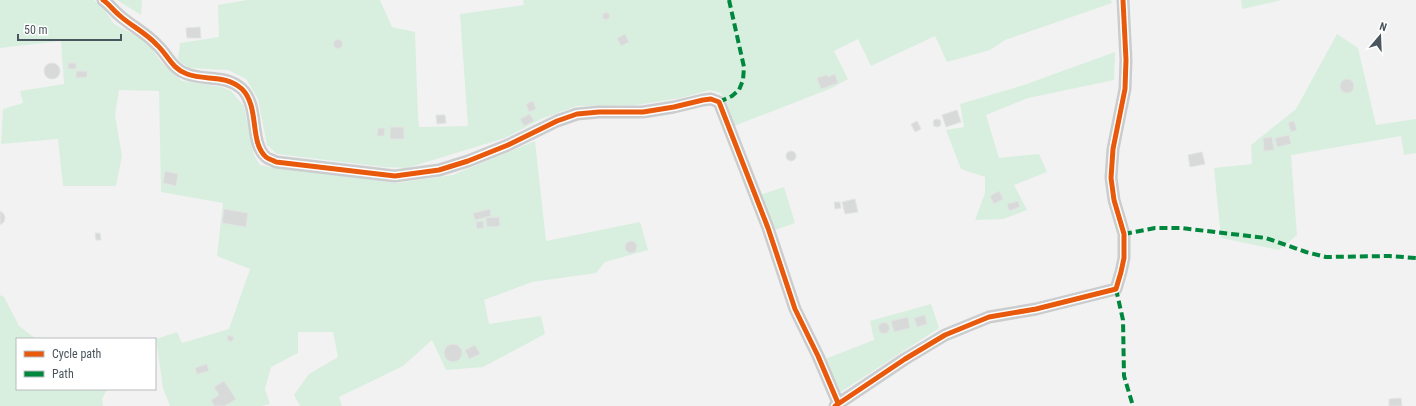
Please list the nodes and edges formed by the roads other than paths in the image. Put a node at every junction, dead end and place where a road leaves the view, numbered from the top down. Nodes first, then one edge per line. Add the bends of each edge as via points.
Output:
1 (104, 0) edge
2 (1123, 0) edge
3 (837, 405) edge

1 - 3 street via 118,15 153,40 177,70 188,75 231,81 243,90 252,105 256,136 261,151 266,158 276,162 395,176 439,170 468,161 577,114 643,112 711,99 719,102 768,228 795,309 818,356
2 - 3 street via 1125,89 1112,149 1111,178 1114,200 1124,234 1124,258 1116,289 989,317 945,335

